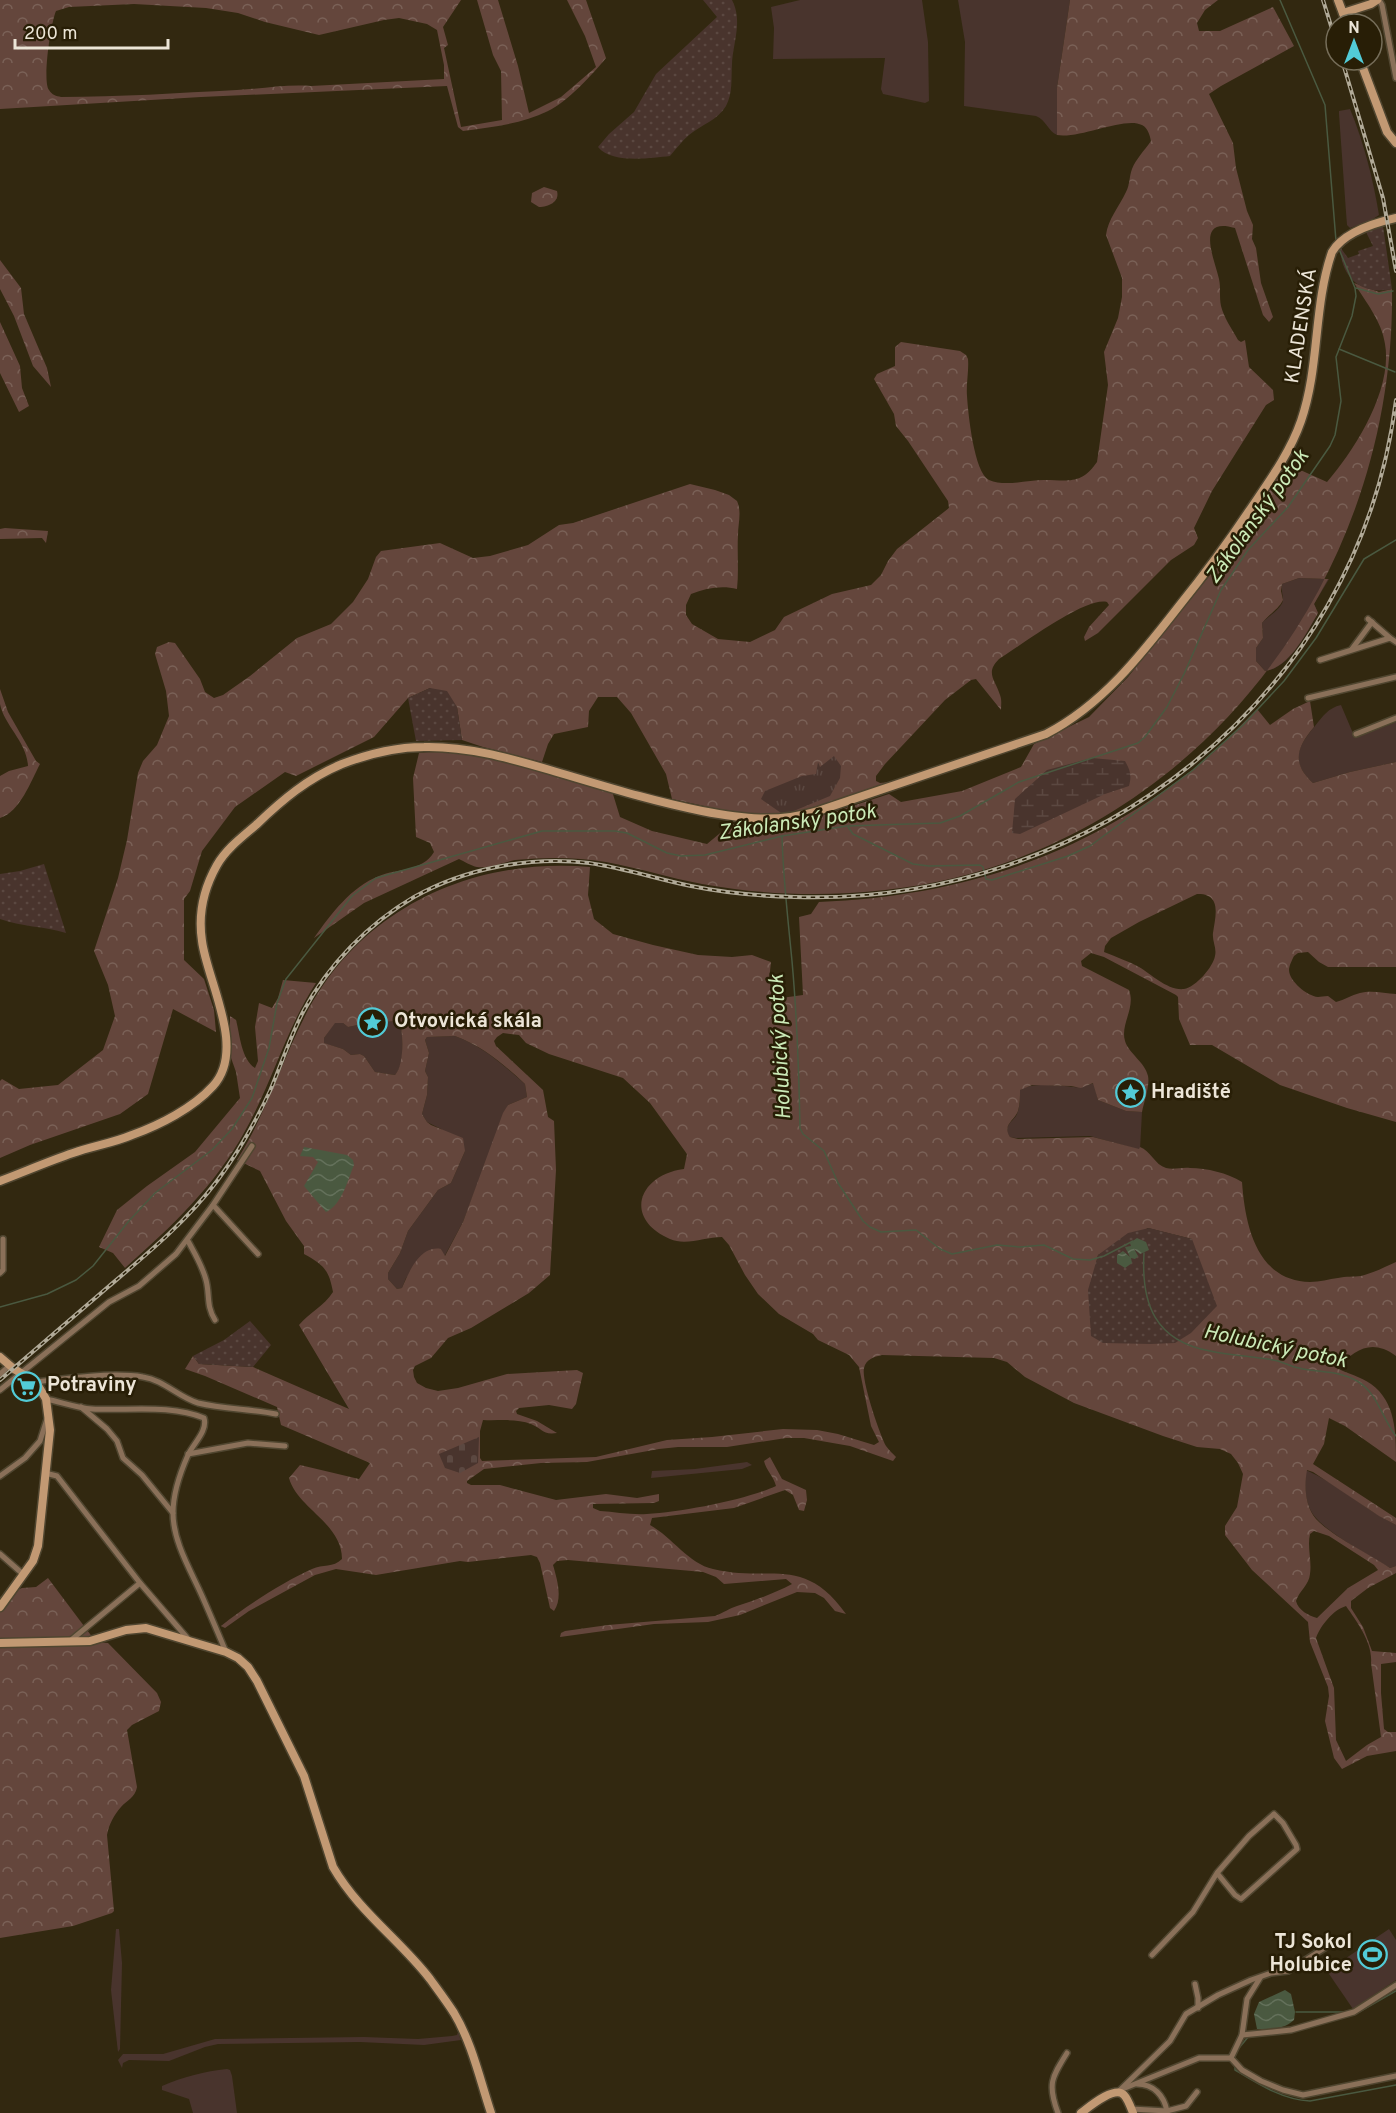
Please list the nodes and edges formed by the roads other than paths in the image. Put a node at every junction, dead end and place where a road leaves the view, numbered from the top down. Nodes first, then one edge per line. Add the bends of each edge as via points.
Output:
1 (1378, 0) edge
2 (1346, 12) edge
3 (1364, 72) edge
4 (1396, 78) edge
5 (1396, 143) edge
6 (1396, 218) edge
7 (1390, 638) junction
8 (1396, 642) edge
9 (1351, 650) junction
10 (1320, 660) dead end
11 (1396, 677) edge
12 (1308, 698) dead end
13 (1396, 718) edge
14 (1356, 734) dead end
15 (252, 1146) dead end
16 (0, 1181) edge
17 (213, 1205) junction
18 (3, 1239) dead end
19 (188, 1241) junction
20 (258, 1254) dead end
21 (0, 1273) edge
22 (215, 1320) dead end
23 (0, 1357) edge
24 (9, 1365) junction
25 (20, 1372) junction
26 (0, 1374) edge
27 (36, 1382) junction
28 (0, 1390) edge
29 (46, 1399) junction
30 (80, 1407) junction
31 (276, 1414) dead end
32 (48, 1417) junction
33 (285, 1446) dead end
34 (188, 1454) junction
35 (45, 1473) junction
36 (0, 1476) edge
37 (173, 1513) junction
38 (0, 1554) edge
39 (24, 1575) junction
40 (140, 1582) junction
41 (0, 1607) edge
42 (190, 1641) junction
43 (69, 1642) junction
44 (0, 1643) edge
45 (226, 1652) junction
46 (1218, 1873) junction
47 (1334, 1942) dead end
48 (1152, 1955) dead end
49 (1260, 1978) junction
50 (1195, 1984) dead end
51 (1396, 1985) edge
52 (1198, 2008) junction
53 (1242, 2034) junction
54 (1067, 2052) dead end
55 (1231, 2058) junction
56 (1394, 2076) edge
57 (1132, 2085) junction
58 (1119, 2091) junction
59 (1197, 2092) dead end
60 (1132, 2111) edge
61 (1167, 2111) junction
62 (1149, 2112) edge
63 (491, 2113) edge
64 (1058, 2113) edge
65 (1080, 2113) edge

1 - 2 main road
1 - 4 street
3 - 5 main road via 1387,132
6 - 16 main road, KLADENSKÁ via 1367,227 1341,241 1332,252 1321,292 1306,406 1291,444 1266,485 1222,551 1162,628 1116,682 1063,725 818,812 780,819 738,817 678,806 517,760 445,747 409,747 342,764 283,799 226,852 206,890 201,916 202,943 226,1044 220,1076 213,1086 191,1105 132,1136
7 - 8 street
7 - 9 street
7 - 9 street via 1370,620
9 - 10 street
11 - 12 street
13 - 14 street
15 - 17 street
17 - 19 street
17 - 20 street
18 - 21 street
19 - 22 street via 202,1265 209,1310
19 - 25 street via 139,1286 109,1302
23 - 24 main road
24 - 25 main road
24 - 26 street
25 - 27 main road
25 - 28 street
27 - 29 main road
27 - 31 street via 144,1377 198,1403
29 - 30 street
29 - 32 main road
30 - 34 street via 148,1409 204,1418 204,1429
30 - 37 street via 107,1429 123,1458
32 - 35 main road
32 - 36 street via 40,1441
33 - 34 street via 248,1443
34 - 37 street via 176,1488
35 - 39 main road via 39,1545
35 - 40 street via 57,1476
37 - 45 street via 186,1563
38 - 39 street
39 - 41 main road
40 - 42 street
40 - 43 street
42 - 43 main road via 134,1628 90,1641
42 - 45 main road
43 - 44 main road
45 - 63 main road via 248,1666 267,1702 304,1776 339,1878 428,1977 454,2014
46 - 46 street via 1241,1899 1297,1849 1296,1845 1274,1814
46 - 48 street via 1193,1912
47 - 49 street via 1288,1971
49 - 52 street
49 - 53 street via 1247,2000
50 - 52 street
51 - 53 street via 1354,2012 1291,2030
52 - 58 street via 1186,2014 1170,2041
53 - 55 street
54 - 64 street via 1052,2078
55 - 56 street via 1261,2081 1303,2095
55 - 57 street via 1199,2058
57 - 58 street
57 - 61 street via 1151,2086 1165,2102
58 - 60 main road
58 - 65 main road
59 - 61 street via 1186,2106
60 - 62 street
61 - 62 street

